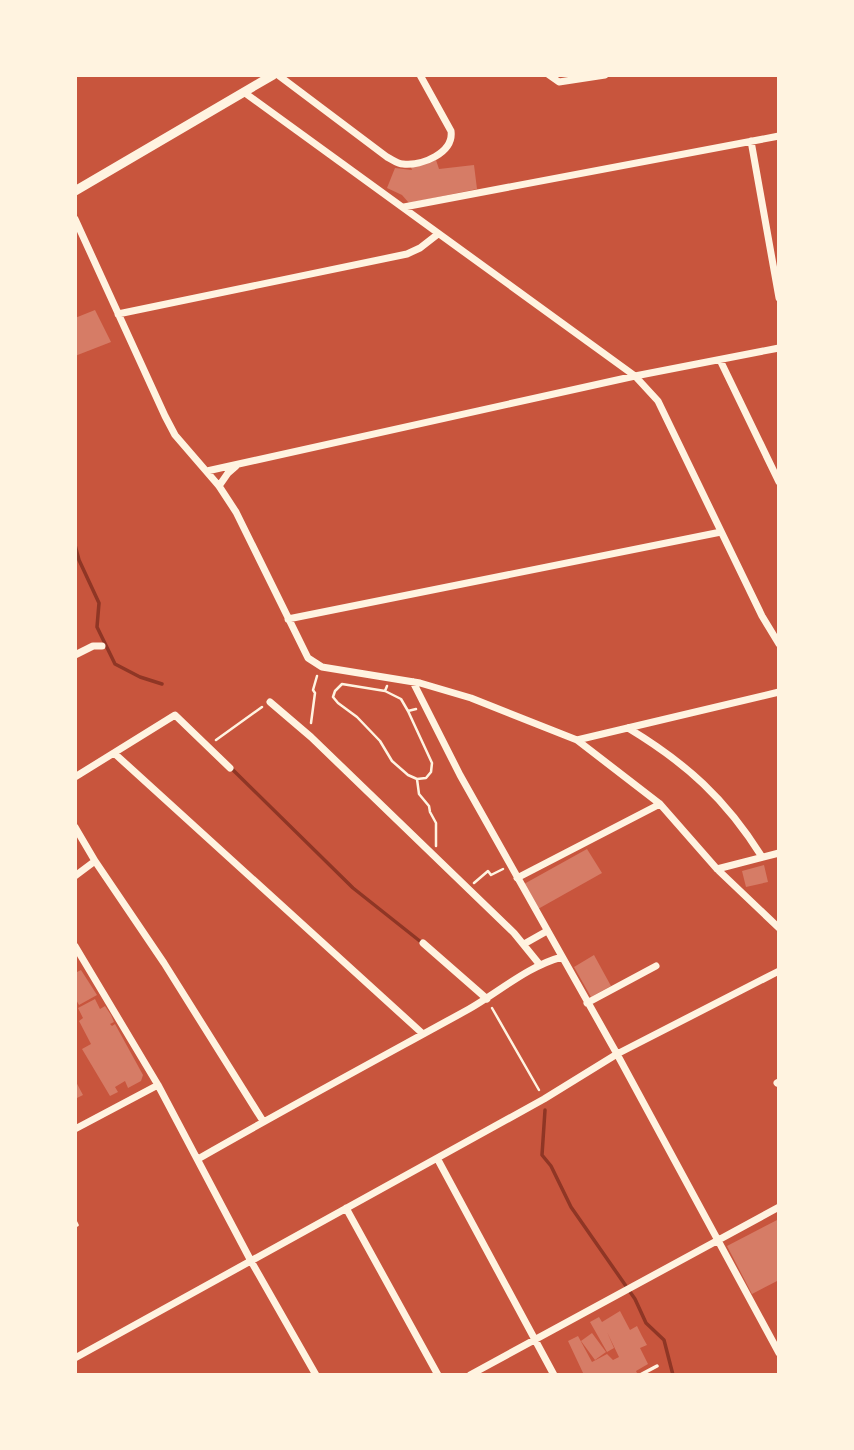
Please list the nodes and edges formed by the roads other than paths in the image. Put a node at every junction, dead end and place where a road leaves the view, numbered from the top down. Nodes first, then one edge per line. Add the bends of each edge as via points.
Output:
1 (276, 75) edge
2 (420, 75) edge
3 (605, 75) edge
4 (551, 78) edge
5 (245, 93) junction
6 (779, 136) edge
7 (751, 141) junction
8 (75, 191) edge
9 (404, 207) junction
10 (75, 219) edge
11 (438, 234) junction
12 (779, 298) edge
13 (118, 314) junction
14 (779, 348) edge
15 (720, 360) junction
16 (635, 376) junction
17 (239, 464) junction
18 (208, 471) junction
19 (779, 482) edge
20 (219, 486) junction
21 (721, 532) junction
22 (288, 619) junction
23 (779, 644) edge
24 (102, 646) dead end
25 (75, 656) edge
26 (413, 682) junction
27 (779, 692) edge
28 (270, 702) road end
29 (628, 728) junction
30 (577, 740) junction
31 (114, 753) junction
32 (230, 768) dead end
33 (75, 776) edge
34 (660, 804) junction
35 (75, 827) edge
36 (779, 853) edge
37 (762, 857) junction
38 (96, 861) junction
39 (717, 869) junction
40 (75, 876) edge
41 (517, 878) junction
42 (779, 928) edge
43 (547, 931) junction
44 (423, 943) dead end
45 (524, 944) junction
46 (75, 946) edge
47 (562, 957) junction
48 (540, 965) junction
49 (656, 966) dead end
50 (779, 971) edge
51 (487, 999) junction
52 (587, 1003) junction
53 (422, 1034) junction
54 (617, 1055) junction
55 (158, 1085) junction
56 (263, 1121) junction
57 (75, 1129) edge
58 (437, 1158) junction
59 (198, 1159) junction
60 (779, 1207) edge
61 (346, 1208) junction
62 (718, 1240) junction
63 (251, 1261) junction
64 (536, 1338) junction
65 (779, 1353) edge
66 (75, 1358) edge
67 (657, 1366) dead end
68 (316, 1375) edge
69 (438, 1375) edge
70 (470, 1375) edge
71 (554, 1375) edge
72 (640, 1375) edge

1 - 2 street via 387,157 408,164 439,154 452,137
1 - 5 street
3 - 4 street via 559,82
5 - 8 street
5 - 9 street
6 - 7 street
7 - 9 street
7 - 12 street
9 - 11 street
10 - 13 street
11 - 13 street via 407,254
11 - 16 street
13 - 18 street via 175,435
14 - 15 street
15 - 16 street
15 - 19 street
16 - 17 street
16 - 21 street via 658,401
17 - 18 street
17 - 20 street
18 - 20 street
20 - 22 street
21 - 22 street
21 - 23 street
22 - 26 street via 308,658 322,667
24 - 25 street
26 - 30 street via 471,698
26 - 41 street
27 - 29 street
28 - 45 street
29 - 30 street
29 - 37 street via 688,768 742,824
30 - 34 street
31 - 32 street via 175,715
31 - 33 street
31 - 53 street
34 - 39 street
34 - 41 street
35 - 38 street
36 - 37 street
37 - 39 street
38 - 40 street
38 - 56 street
39 - 42 street
41 - 43 street
43 - 45 street
43 - 47 street
44 - 51 street
45 - 48 street
46 - 55 street
47 - 48 street
47 - 52 street
48 - 51 street
49 - 52 street
50 - 54 street
51 - 53 street
52 - 54 street
53 - 56 street
54 - 58 street
54 - 62 street
55 - 57 street
55 - 59 street
56 - 59 street
58 - 61 street
58 - 64 street
59 - 63 street
60 - 62 street
61 - 63 street
61 - 69 street
62 - 64 street
62 - 65 street
63 - 66 street
63 - 68 street
64 - 70 street
64 - 71 street
67 - 72 lane

